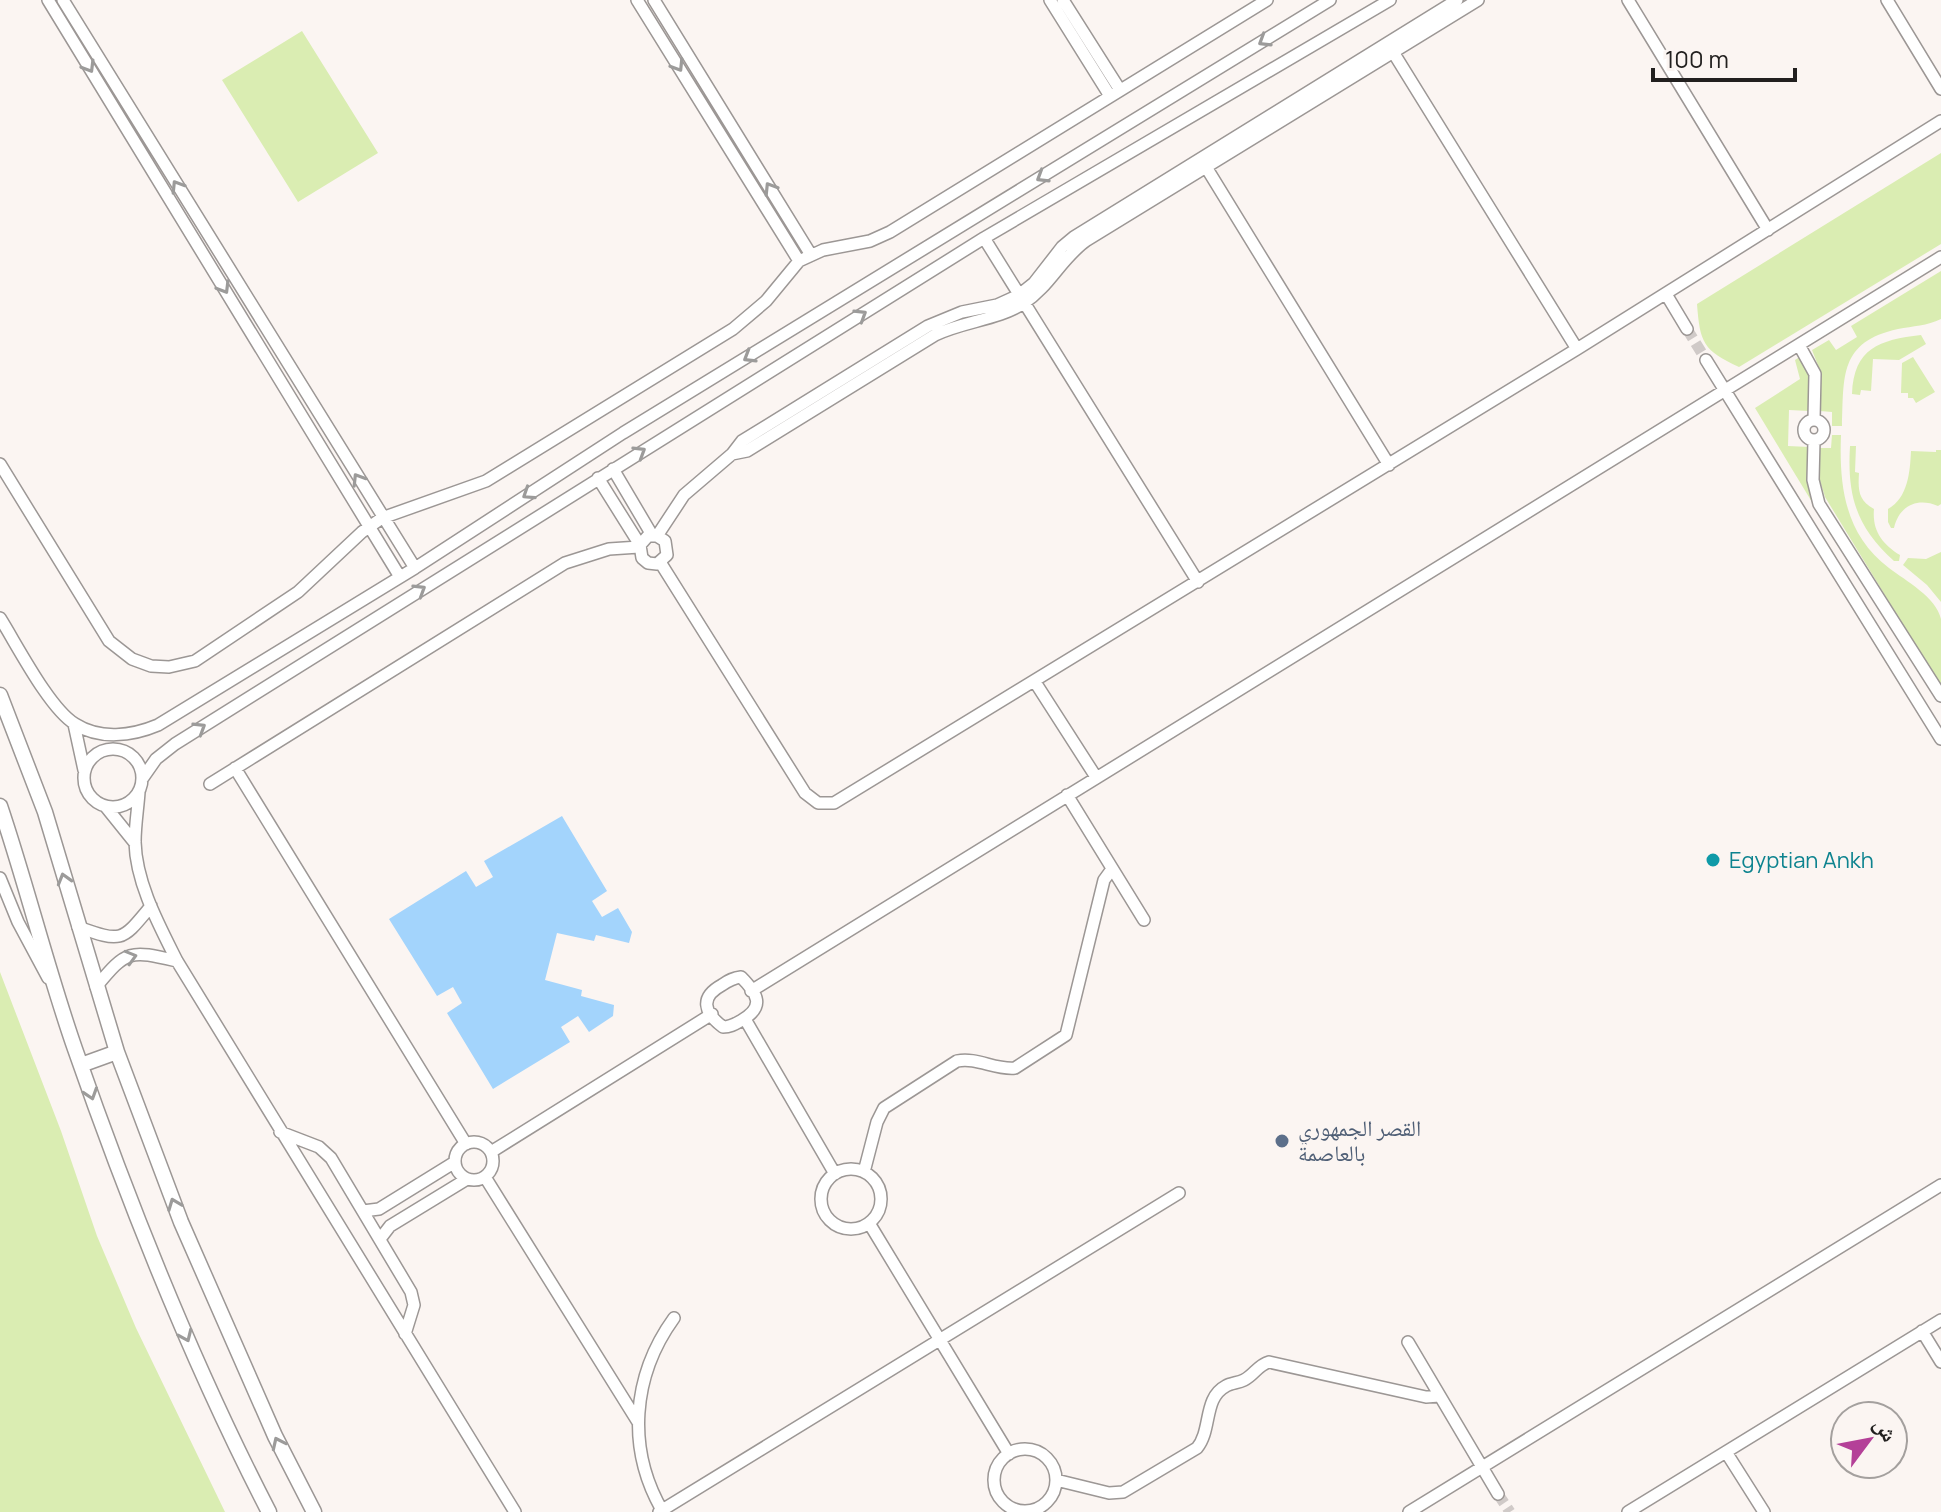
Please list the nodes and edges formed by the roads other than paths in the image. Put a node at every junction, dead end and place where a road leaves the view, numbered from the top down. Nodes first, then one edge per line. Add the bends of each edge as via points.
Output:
1 (48, 0) edge
2 (63, 0) edge
3 (637, 0) edge
4 (654, 0) edge
5 (1050, 0) edge
6 (1063, 0) edge
7 (1267, 0) edge
8 (1330, 0) edge
9 (1390, 0) edge
10 (1457, 0) edge
11 (1478, 0) edge
12 (1628, 0) edge
13 (1887, 0) edge
14 (1393, 52) junction
15 (1941, 89) edge
16 (1115, 93) junction
17 (1941, 121) edge
18 (1206, 167) junction
19 (1768, 230) junction
20 (984, 238) junction
21 (811, 255) junction
22 (916, 255) junction
23 (1941, 257) edge
24 (799, 261) junction
25 (928, 275) junction
26 (1666, 294) junction
27 (1022, 299) junction
28 (1687, 329) tunnel mouth
29 (783, 336) junction
30 (1799, 345) junction
31 (1577, 349) junction
32 (795, 356) junction
33 (1706, 360) tunnel mouth
34 (1725, 390) junction
35 (0, 464) edge
36 (1389, 465) junction
37 (613, 469) junction
38 (598, 478) junction
39 (382, 518) junction
40 (369, 526) junction
41 (655, 536) junction
42 (640, 546) junction
43 (660, 562) junction
44 (415, 568) junction
45 (400, 577) junction
46 (1198, 582) junction
47 (0, 618) edge
48 (1035, 682) junction
49 (0, 695) edge
50 (1941, 696) edge
51 (74, 724) junction
52 (116, 735) junction
53 (1941, 739) edge
54 (116, 749) junction
55 (235, 768) junction
56 (84, 771) junction
57 (1096, 777) junction
58 (142, 779) junction
59 (210, 784) dead end
60 (139, 792) junction
61 (1067, 795) junction
62 (0, 806) edge
63 (105, 806) junction
64 (135, 844) junction
65 (1112, 869) junction
66 (0, 878) edge
67 (151, 906) junction
68 (1144, 920) dead end
69 (78, 927) junction
70 (177, 961) junction
71 (96, 987) junction
72 (56, 991) junction
73 (751, 991) junction
74 (712, 1014) junction
75 (745, 1019) junction
76 (117, 1052) junction
77 (81, 1065) junction
78 (280, 1132) junction
79 (466, 1144) junction
80 (491, 1152) junction
81 (455, 1162) junction
82 (443, 1170) junction
83 (864, 1172) junction
84 (835, 1174) junction
85 (485, 1177) junction
86 (467, 1179) junction
87 (1941, 1185) edge
88 (453, 1187) junction
89 (1179, 1193) dead end
90 (394, 1200) junction
91 (363, 1211) junction
92 (403, 1218) junction
93 (869, 1223) junction
94 (380, 1239) junction
95 (674, 1318) dead end
96 (1941, 1320) edge
97 (1922, 1331) junction
98 (405, 1334) junction
99 (939, 1340) junction
100 (1408, 1342) dead end
101 (1941, 1362) edge
102 (642, 1384) junction
103 (618, 1390) junction
104 (1439, 1396) junction
105 (638, 1422) junction
106 (1726, 1452) junction
107 (1009, 1454) junction
108 (1482, 1467) junction
109 (1056, 1480) junction
110 (1498, 1494) tunnel mouth
111 (1043, 1509) edge
112 (661, 1511) edge
113 (269, 1512) edge
114 (314, 1512) edge
115 (515, 1512) edge
116 (1409, 1512) edge
117 (1628, 1512) edge
118 (1764, 1512) edge

1 -> 40 street
39 -> 2 street
3 -> 24 street
21 -> 4 street
5 - 16 street
6 - 16 street
7 - 16 street
8 -> 22 street
9 - 20 street
10 - 27 street via 1074,237
11 - 14 street
12 - 19 street
13 - 15 street
14 - 18 street
14 - 31 street
16 - 21 street via 890,232
17 - 19 street
18 - 27 street via 1081,244 1040,290
18 - 36 street
19 - 26 street
20 - 25 street
20 - 27 street
21 - 24 street
22 - 25 street
22 - 29 street
23 - 30 street
24 - 39 street via 745,321 486,481
32 -> 25 street
26 - 28 street
26 - 31 street
27 - 41 street via 1005,313 935,335 747,451 732,454 684,495
27 - 46 street
29 - 32 street
29 -> 44 street
30 - 34 street
30 - 50 street via 1815,374 1814,419 1804,428 1814,440 1813,480 1819,504
31 - 36 street
37 -> 32 street
33 - 34 street
34 - 53 street
34 - 57 street
35 - 40 street via 109,641 151,666 195,661 298,592
36 - 46 street
37 - 38 street
37 - 41 street
38 - 42 street
58 -> 38 street via 175,744
39 - 40 street
39 - 44 street
40 - 45 street
41 - 42 street
41 - 43 street via 668,550
42 - 43 street via 644,561
42 - 55 street via 594,552 552,570
43 - 48 street via 805,793 818,803 839,801
44 - 45 street
45 - 52 street via 158,725
46 - 48 street
47 - 51 street via 45,690
48 - 57 street
69 -> 49 main road via 45,812
51 - 52 street
51 - 56 street
52 - 54 street
54 - 56 street via 95,755
54 - 58 street via 136,760
55 - 59 street
55 - 79 street
56 - 63 street via 86,790
57 - 61 street
58 - 60 street
60 - 63 street via 125,805
60 - 64 street
61 - 65 street
61 - 73 street
62 - 72 main road
63 - 64 street
64 - 67 street
65 - 68 street
65 - 83 street via 1104,880 1066,1035 1015,1068 957,1061 892,1101 878,1117
66 - 72 street
67 - 69 street via 119,937
67 - 70 street
69 - 71 main road
71 -> 70 street via 128,955
70 - 78 street
71 - 76 main road
72 - 77 main road
73 - 74 street via 743,979 733,978 708,994
73 - 75 street via 757,1008
74 - 75 street via 726,1028
74 - 80 street
75 - 84 street
76 - 77 main road
114 -> 76 main road via 181,1222
77 -> 113 main road via 168,1294
78 - 91 street via 326,1152
78 - 98 street
79 - 80 street via 480,1143
79 - 81 street
80 - 85 street via 493,1166
81 - 82 street
81 - 86 street
82 - 88 street
82 - 90 street
83 - 84 street
83 - 93 street via 881,1197
84 - 93 street via 822,1194 826,1215 844,1228
85 - 86 street
85 - 103 street
86 - 88 street
87 - 108 street
88 - 92 street
89 - 99 street
90 - 91 street
90 - 92 street
91 - 94 street
92 - 94 street
93 - 99 street
94 - 98 street via 414,1298
95 - 102 street
96 - 97 street
97 - 101 street
97 - 106 street
98 - 115 street
99 - 107 street
99 - 112 street
100 - 104 street
102 - 103 street
102 - 105 street
103 - 105 street
104 - 108 street
104 - 109 street via 1265,1362 1215,1395 1197,1448 1131,1489 1113,1493
105 - 112 street via 642,1462
106 - 117 street
106 - 118 street
107 - 109 street via 1026,1449 1043,1455
107 - 111 street via 995,1474 1000,1497 1019,1510
108 - 110 street
108 - 116 street
109 - 111 street

